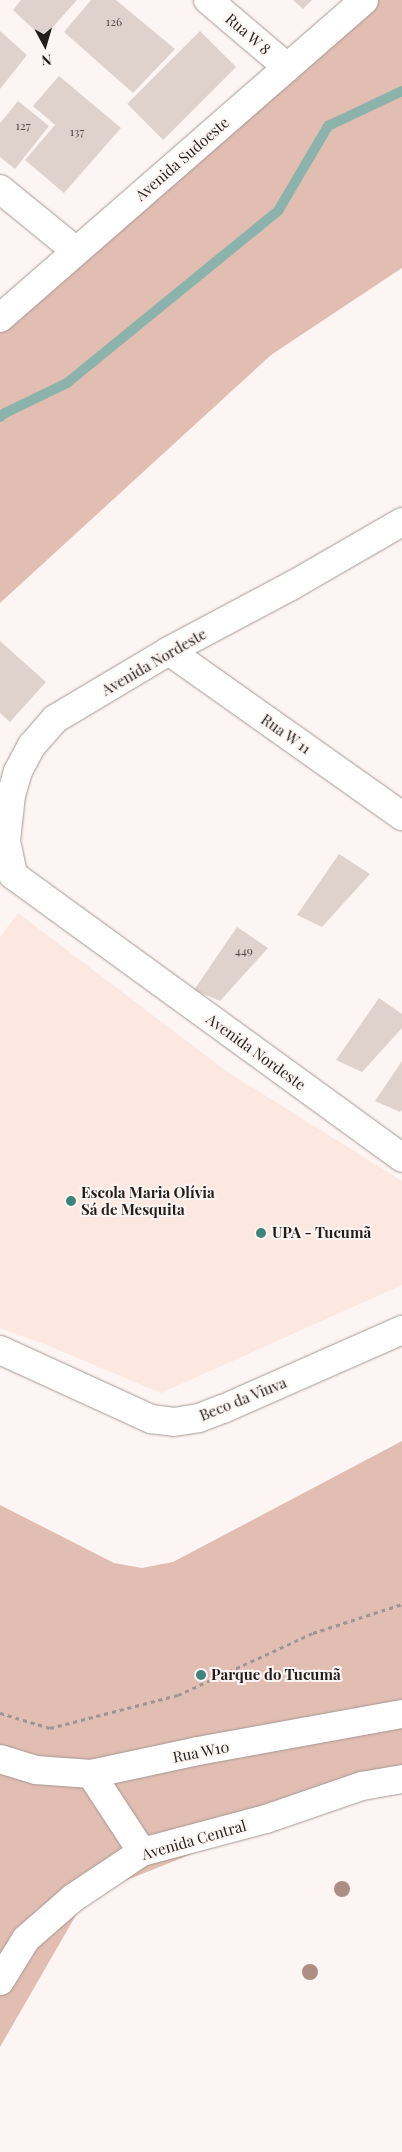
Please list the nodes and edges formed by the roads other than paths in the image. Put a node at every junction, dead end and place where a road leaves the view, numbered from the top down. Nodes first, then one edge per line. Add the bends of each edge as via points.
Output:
1 (208, 0) edge
2 (364, 0) edge
3 (287, 67) junction
4 (0, 189) edge
5 (76, 251) junction
6 (0, 318) edge
7 (402, 522) edge
8 (169, 651) junction
9 (402, 816) edge
10 (7, 883) edge
11 (402, 1158) edge
12 (402, 1330) edge
13 (0, 1350) edge
14 (402, 1714) edge
15 (0, 1759) edge
16 (91, 1774) junction
17 (402, 1779) edge
18 (142, 1852) junction
19 (0, 1981) edge

1 - 3 street, Rua W 8
2 - 3 street, Avenida Sudoeste
3 - 5 street, Avenida Sudoeste
4 - 5 street
5 - 6 street, Avenida Sudoeste
7 - 8 street, Avenida Nordeste
8 - 9 street, Rua W 11
8 - 10 street, Avenida Nordeste via 55,719 32,745 18,771 11,795 6,841
10 - 11 street, Avenida Nordeste
12 - 13 street, Beco da Viuva via 223,1409 199,1418 174,1422 151,1419
14 - 16 street, Rua W10
15 - 16 street, Rua W10 via 36,1770
16 - 18 street
17 - 18 street, Avenida Central via 362,1786 266,1819
18 - 19 street, Avenida Central via 73,1898 26,1939

